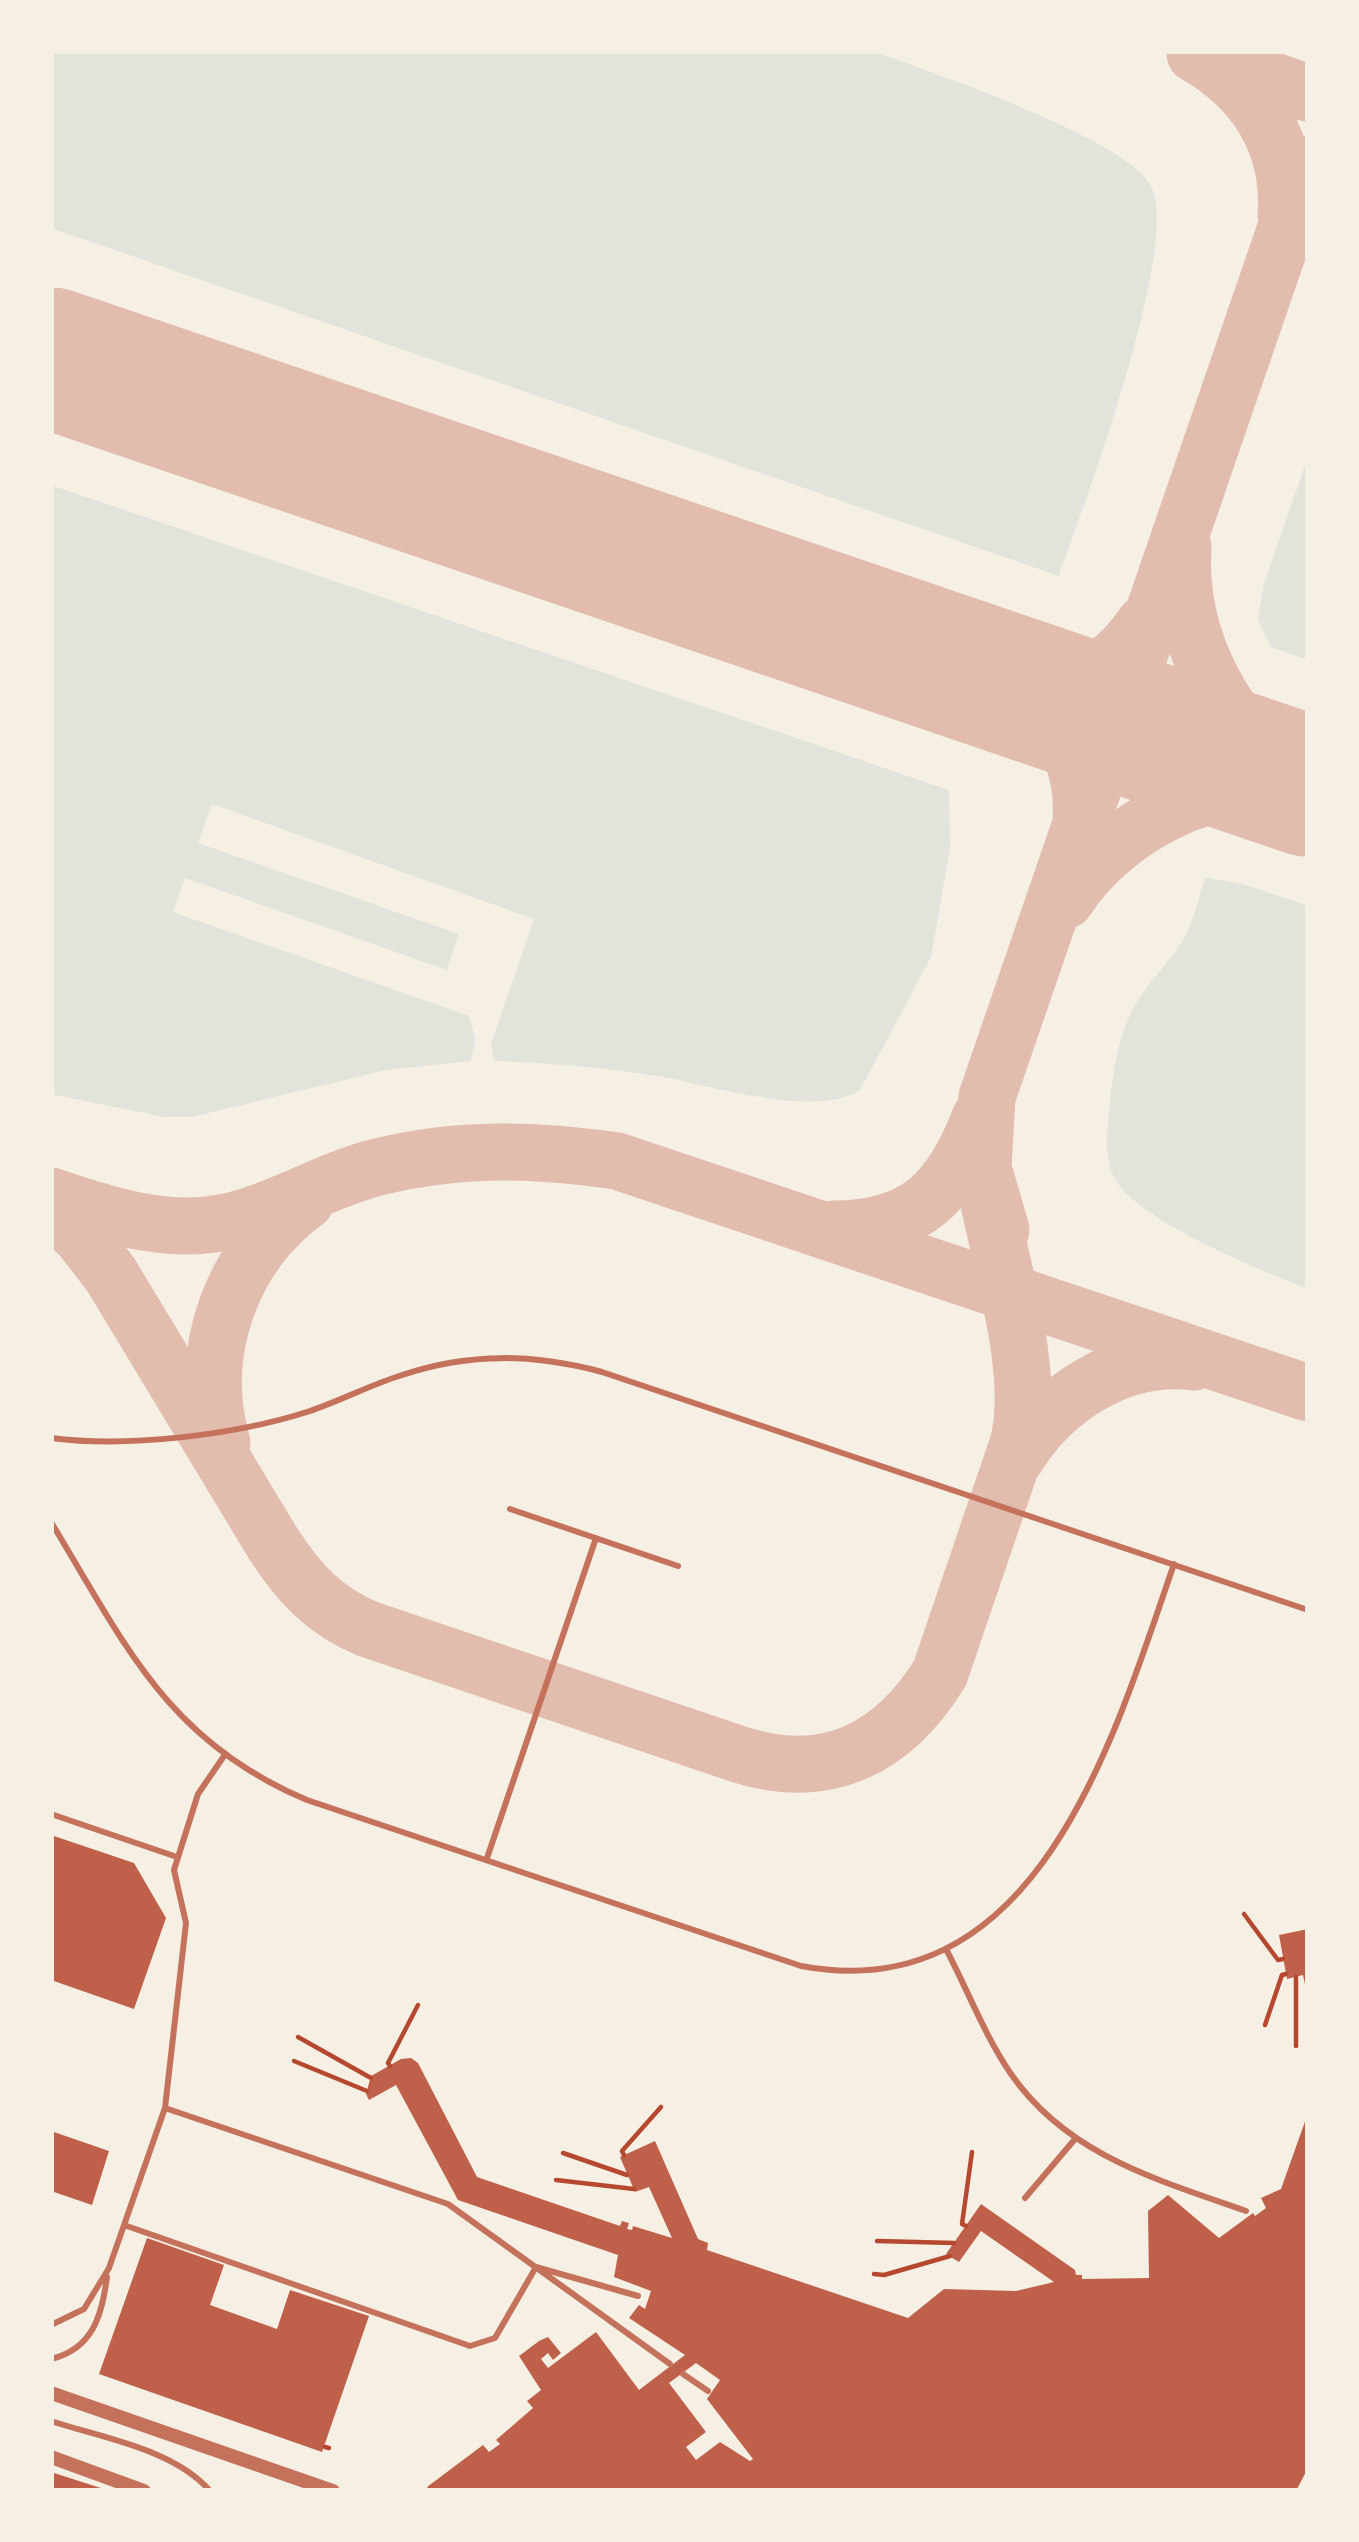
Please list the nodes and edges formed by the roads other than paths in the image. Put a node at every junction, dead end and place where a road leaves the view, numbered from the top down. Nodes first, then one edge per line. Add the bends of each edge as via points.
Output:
1 (51, 1438) edge
2 (510, 1509) dead end
3 (51, 1522) edge
4 (596, 1538) junction
5 (1174, 1564) junction
6 (678, 1566) dead end
7 (1308, 1610) edge
8 (224, 1756) junction
9 (51, 1814) edge
10 (177, 1857) junction
11 (486, 1860) junction
12 (947, 1951) junction
13 (165, 2108) junction
14 (1076, 2139) junction
15 (1024, 2198) dead end
16 (1246, 2211) dead end
17 (124, 2225) junction
18 (536, 2267) junction
19 (109, 2268) junction
20 (638, 2296) dead end
21 (51, 2325) edge
22 (51, 2359) edge
23 (670, 2364) dead end
24 (683, 2374) dead end
25 (708, 2391) dead end
26 (51, 2392) edge
27 (51, 2421) edge
28 (51, 2457) edge
29 (144, 2491) edge
30 (210, 2491) edge
31 (333, 2491) edge

1 - 5 lane via 211,1431 307,1412 440,1364 559,1361
2 - 4 lane
3 - 8 lane via 154,1688
4 - 6 lane
4 - 11 lane
5 - 7 lane
5 - 12 lane via 1111,1744 1082,1800 1013,1898
8 - 10 lane via 198,1794
8 - 11 lane via 307,1800
9 - 10 lane
10 - 13 lane via 186,1911
11 - 12 lane via 801,1966 880,1971
12 - 14 lane via 1015,2079
13 - 17 lane
13 - 18 lane via 434,2198
14 - 15 lane
14 - 16 lane via 1120,2165
17 - 18 lane via 470,2346 495,2338
17 - 19 lane
18 - 20 lane
18 - 23 lane
19 - 21 lane via 83,2309
19 - 22 lane via 96,2325 77,2348
24 - 25 lane
26 - 31 street
27 - 30 lane via 175,2464
28 - 29 street

